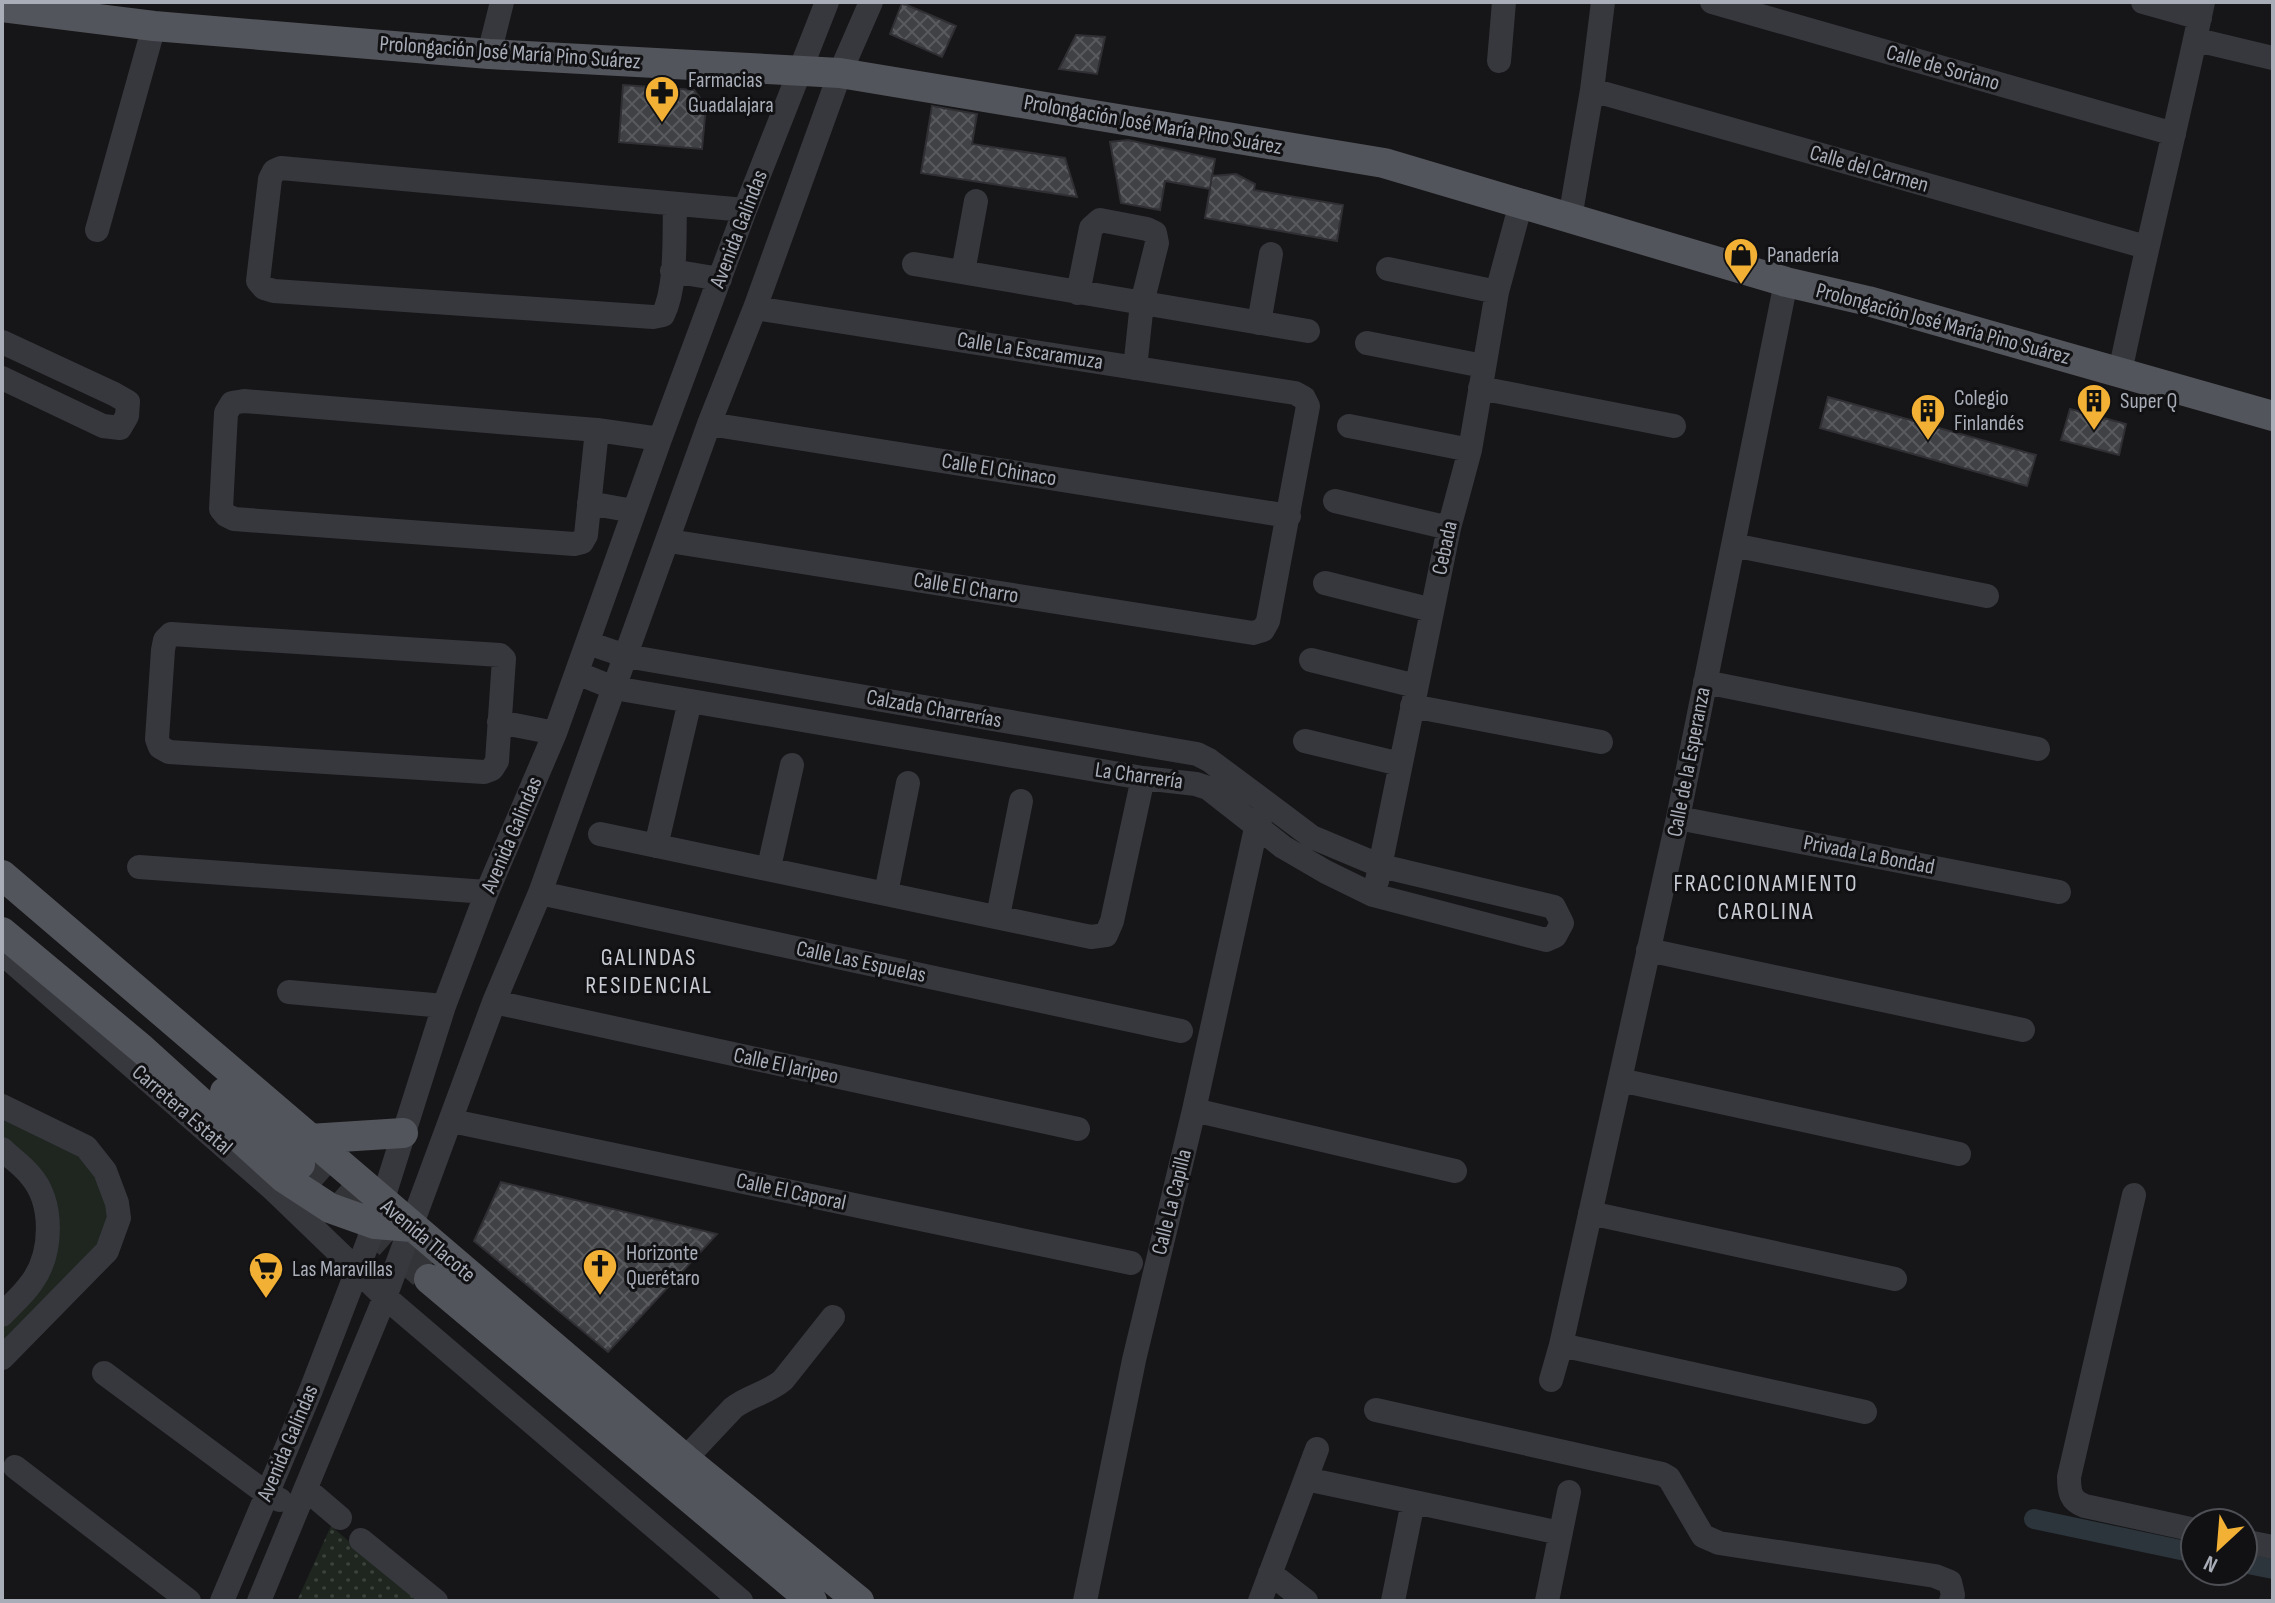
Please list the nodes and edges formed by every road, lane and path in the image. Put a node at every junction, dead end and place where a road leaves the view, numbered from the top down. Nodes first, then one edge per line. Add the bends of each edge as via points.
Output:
1 (502, 2) edge
2 (827, 2) edge
3 (871, 2) edge
4 (1504, 2) edge
5 (1603, 2) edge
6 (1712, 2) edge
7 (2143, 2) edge
8 (2, 7) edge
9 (2200, 20) edge
10 (154, 26) junction
11 (489, 54) junction
12 (2273, 58) edge
13 (1499, 61) dead end
14 (802, 70) junction
15 (840, 73) junction
16 (1592, 90) junction
17 (2174, 134) junction
18 (976, 201) dead end
19 (1521, 203) junction
20 (675, 204) junction
21 (745, 210) junction
22 (1570, 218) junction
23 (97, 230) dead end
24 (2146, 247) junction
25 (1271, 254) dead end
26 (914, 264) dead end
27 (1388, 269) dead end
28 (672, 271) junction
29 (963, 272) junction
30 (720, 279) junction
31 (1786, 282) junction
32 (1497, 292) junction
33 (1078, 293) junction
34 (1142, 303) junction
35 (755, 308) junction
36 (1259, 323) junction
37 (1308, 331) dead end
38 (2, 342) edge
39 (1367, 343) dead end
40 (1135, 368) junction
41 (2120, 372) junction
42 (1482, 377) junction
43 (2, 378) edge
44 (2273, 416) edge
45 (709, 424) junction
46 (1349, 426) dead end
47 (1674, 426) dead end
48 (597, 430) junction
49 (660, 439) junction
50 (1470, 450) junction
51 (1335, 501) dead end
52 (589, 503) junction
53 (633, 511) junction
54 (1289, 516) junction
55 (1449, 528) junction
56 (669, 541) junction
57 (1733, 545) junction
58 (1325, 583) dead end
59 (1987, 596) dead end
60 (1432, 610) junction
61 (588, 643) junction
62 (626, 656) junction
63 (1311, 660) dead end
64 (577, 673) junction
65 (1705, 682) junction
66 (614, 688) junction
67 (1414, 696) junction
68 (690, 701) junction
69 (499, 722) junction
70 (555, 733) junction
71 (1305, 741) dead end
72 (1601, 742) dead end
73 (2038, 749) dead end
74 (1400, 764) junction
75 (792, 765) dead end
76 (1143, 778) junction
77 (908, 783) dead end
78 (1021, 801) dead end
79 (1266, 805) junction
80 (1678, 818) junction
81 (1256, 828) junction
82 (600, 834) dead end
83 (656, 846) junction
84 (1381, 866) junction
85 (139, 867) dead end
86 (769, 867) junction
87 (2, 875) edge
88 (487, 892) junction
89 (2059, 892) dead end
90 (540, 893) junction
91 (886, 893) junction
92 (2, 894) edge
93 (1373, 895) junction
94 (2, 913) edge
95 (998, 916) junction
96 (2, 932) edge
97 (1648, 950) junction
98 (2, 953) edge
99 (289, 992) dead end
100 (494, 1002) junction
101 (444, 1006) junction
102 (143, 1020) junction
103 (2023, 1030) dead end
104 (1181, 1031) dead end
105 (1620, 1080) junction
106 (2, 1106) edge
107 (1194, 1110) junction
108 (452, 1121) junction
109 (1078, 1129) dead end
110 (403, 1133) junction
111 (2, 1149) edge
112 (304, 1152) junction
113 (1959, 1154) dead end
114 (1455, 1171) dead end
115 (2134, 1195) dead end
116 (378, 1212) junction
117 (1590, 1213) junction
118 (412, 1227) junction
119 (1131, 1263) dead end
120 (357, 1272) junction
121 (429, 1279) tunnel mouth
122 (1895, 1279) dead end
123 (385, 1297) junction
124 (2, 1315) edge
125 (833, 1317) dead end
126 (1561, 1345) junction
127 (2, 1358) edge
128 (104, 1373) dead end
129 (1551, 1380) dead end
130 (311, 1390) junction
131 (341, 1403) junction
132 (1376, 1410) dead end
133 (1865, 1412) dead end
134 (1317, 1449) dead end
135 (685, 1459) junction
136 (15, 1467) dead end
137 (1306, 1479) junction
138 (1569, 1492) dead end
139 (267, 1494) junction
140 (302, 1499) junction
141 (1413, 1502) junction
142 (340, 1518) dead end
143 (2179, 1527) edge
144 (1560, 1533) junction
145 (361, 1540) dead end
146 (1270, 1573) junction
147 (189, 1601) edge
148 (222, 1601) edge
149 (259, 1601) edge
150 (436, 1601) edge
151 (741, 1601) edge
152 (812, 1601) edge
153 (859, 1601) edge
154 (1085, 1601) edge
155 (1260, 1601) edge
156 (1306, 1601) edge
157 (1393, 1601) edge
158 (1547, 1601) edge
159 (1951, 1601) edge

1 - 11 street
2 - 14 street, Avenida Galindas
3 - 15 street, Avenida Galindas
4 - 13 street
5 - 16 street
6 - 17 street, Calle de Soriano
7 - 9 street
8 - 10 main road, Prolongación José María Pino Suárez
9 - 12 street
9 - 17 street
10 - 11 main road, Prolongación José María Pino Suárez
10 - 23 street
11 - 14 main road, Prolongación José María Pino Suárez
14 - 15 main road, Prolongación José María Pino Suárez
14 - 21 street, Avenida Galindas
15 - 19 main road, Prolongación José María Pino Suárez via 1384,163
15 - 35 street, Avenida Galindas
16 - 22 street
16 - 24 street, Calle del Carmen
17 - 24 street
18 - 29 street
19 - 22 main road, Prolongación José María Pino Suárez
19 - 32 street, Cebada
20 - 21 street
20 - 28 street
20 - 28 street via 281,168 270,179 258,281 274,291 653,317 663,315 668,305
21 - 30 street, Avenida Galindas
22 - 31 main road, Prolongación José María Pino Suárez
24 - 41 street
25 - 36 street
26 - 29 street
27 - 32 street
28 - 30 street
29 - 33 street
30 - 49 street, Avenida Galindas
31 - 41 main road, Prolongación José María Pino Suárez
31 - 57 street, Calle de la Esperanza
32 - 42 street, Cebada
33 - 34 street
33 - 34 street via 1091,228 1100,220 1155,233
34 - 36 street
34 - 40 street
35 - 40 street, Calle La Escaramuza
35 - 45 street, Avenida Galindas
36 - 37 street
38 - 43 street via 128,402 127,416 120,428 103,426
39 - 42 street
40 - 54 street, Calle La Escaramuza via 1304,398 1308,406
41 - 44 main road, Prolongación José María Pino Suárez
42 - 47 street
42 - 50 street, Cebada
45 - 54 street, Calle El Chinaco
45 - 56 street, Avenida Galindas
46 - 50 street
48 - 49 street
48 - 52 street
48 - 52 street via 244,401 232,403 226,413 221,509 234,519 574,544 586,535
49 - 53 street, Avenida Galindas
50 - 55 street, Cebada
51 - 55 street
52 - 53 street
53 - 61 street, Avenida Galindas
54 - 56 street, Calle El Charro via 1268,621 1253,633
55 - 60 street, Cebada
56 - 62 street, Avenida Galindas
57 - 59 street
57 - 65 street, Calle de la Esperanza
58 - 60 street
60 - 67 street, Cebada
61 - 62 street, Calzada Charrerías
61 - 64 street, Avenida Galindas
62 - 66 street, Avenida Galindas
62 - 79 street, Calzada Charrerías via 1197,754
63 - 67 street
64 - 66 street, La Charrería
64 - 70 street, Avenida Galindas
65 - 73 street
65 - 80 street, Calle de la Esperanza
66 - 68 street, La Charrería
66 - 90 street, Avenida Galindas
67 - 72 street
67 - 74 street, Cebada
68 - 76 street, La Charrería
68 - 83 street
69 - 69 street via 504,659 500,655 171,634 165,640 157,739 169,752 484,772 497,761
69 - 70 street
70 - 88 street, Avenida Galindas
71 - 74 street
74 - 84 street, Cebada
75 - 86 street
76 - 81 street, La Charrería via 1208,788
76 - 95 street via 1106,935 1091,937
77 - 91 street
78 - 95 street
79 - 81 street, Calle La Capilla
79 - 84 street, Calzada Charrerías via 1312,837
80 - 89 street, Privada La Bondad
80 - 97 street, Calle de la Esperanza
81 - 93 street, La Charrería
81 - 107 street, Calle La Capilla
82 - 83 street
83 - 86 street
84 - 93 street, Cebada
84 - 93 street, La Charrería via 1554,907 1562,923 1546,940
85 - 88 street
86 - 91 street
87 - 112 main road, Avenida Tlacote
88 - 101 street, Avenida Galindas
90 - 100 street, Avenida Galindas
90 - 104 street, Calle Las Espuelas
91 - 95 street
92 - 102 main road
94 - 102 main road, Avenida Tlacote
96 - 116 main road via 284,1178 330,1208
97 - 103 street
97 - 105 street, Calle de la Esperanza
98 - 120 street, Carretera Estatal via 275,1191
99 - 101 street
100 - 108 street, Avenida Galindas
100 - 109 street, Calle El Jaripeo
101 - 110 street, Avenida Galindas
102 - 112 main road, Avenida Tlacote
105 - 113 street
105 - 117 street, Calle de la Esperanza
106 - 127 street via 86,1147 105,1171 119,1218 107,1251
107 - 114 street
107 - 154 street, Calle La Capilla via 1134,1360
108 - 118 street, Avenida Galindas
108 - 119 street, Calle El Caporal
110 - 112 main road
110 - 116 street, Avenida Galindas
111 - 124 street via 40,1191 48,1228 43,1262 33,1282
112 - 116 main road, Avenida Tlacote
115 - 143 street via 2069,1491 2078,1504
116 - 118 main road, Avenida Tlacote
116 - 120 street, Avenida Galindas
117 - 122 street
117 - 126 street, Calle de la Esperanza
118 - 123 street, Avenida Galindas
118 - 135 main road, Avenida Tlacote
120 - 123 street, Carretera Estatal
120 - 130 street, Avenida Galindas
121 - 152 main road, Avenida Tlacote
123 - 131 street, Avenida Galindas
123 - 151 street, Carretera Estatal
125 - 135 street via 776,1386 741,1401
126 - 129 street, Calle de la Esperanza
126 - 133 street
128 - 139 street
130 - 131 street
130 - 139 street, Avenida Galindas
131 - 140 street, Avenida Galindas
132 - 159 street via 1662,1474 1707,1539 1935,1576 1950,1582
134 - 137 street
135 - 153 main road, Avenida Tlacote
136 - 147 street
137 - 141 street
137 - 146 street
138 - 144 street
139 - 140 street
139 - 148 street, Avenida Galindas
140 - 142 street
140 - 149 street, Avenida Galindas
141 - 144 street
141 - 157 street
144 - 158 street
145 - 150 street
146 - 155 street
146 - 156 street

